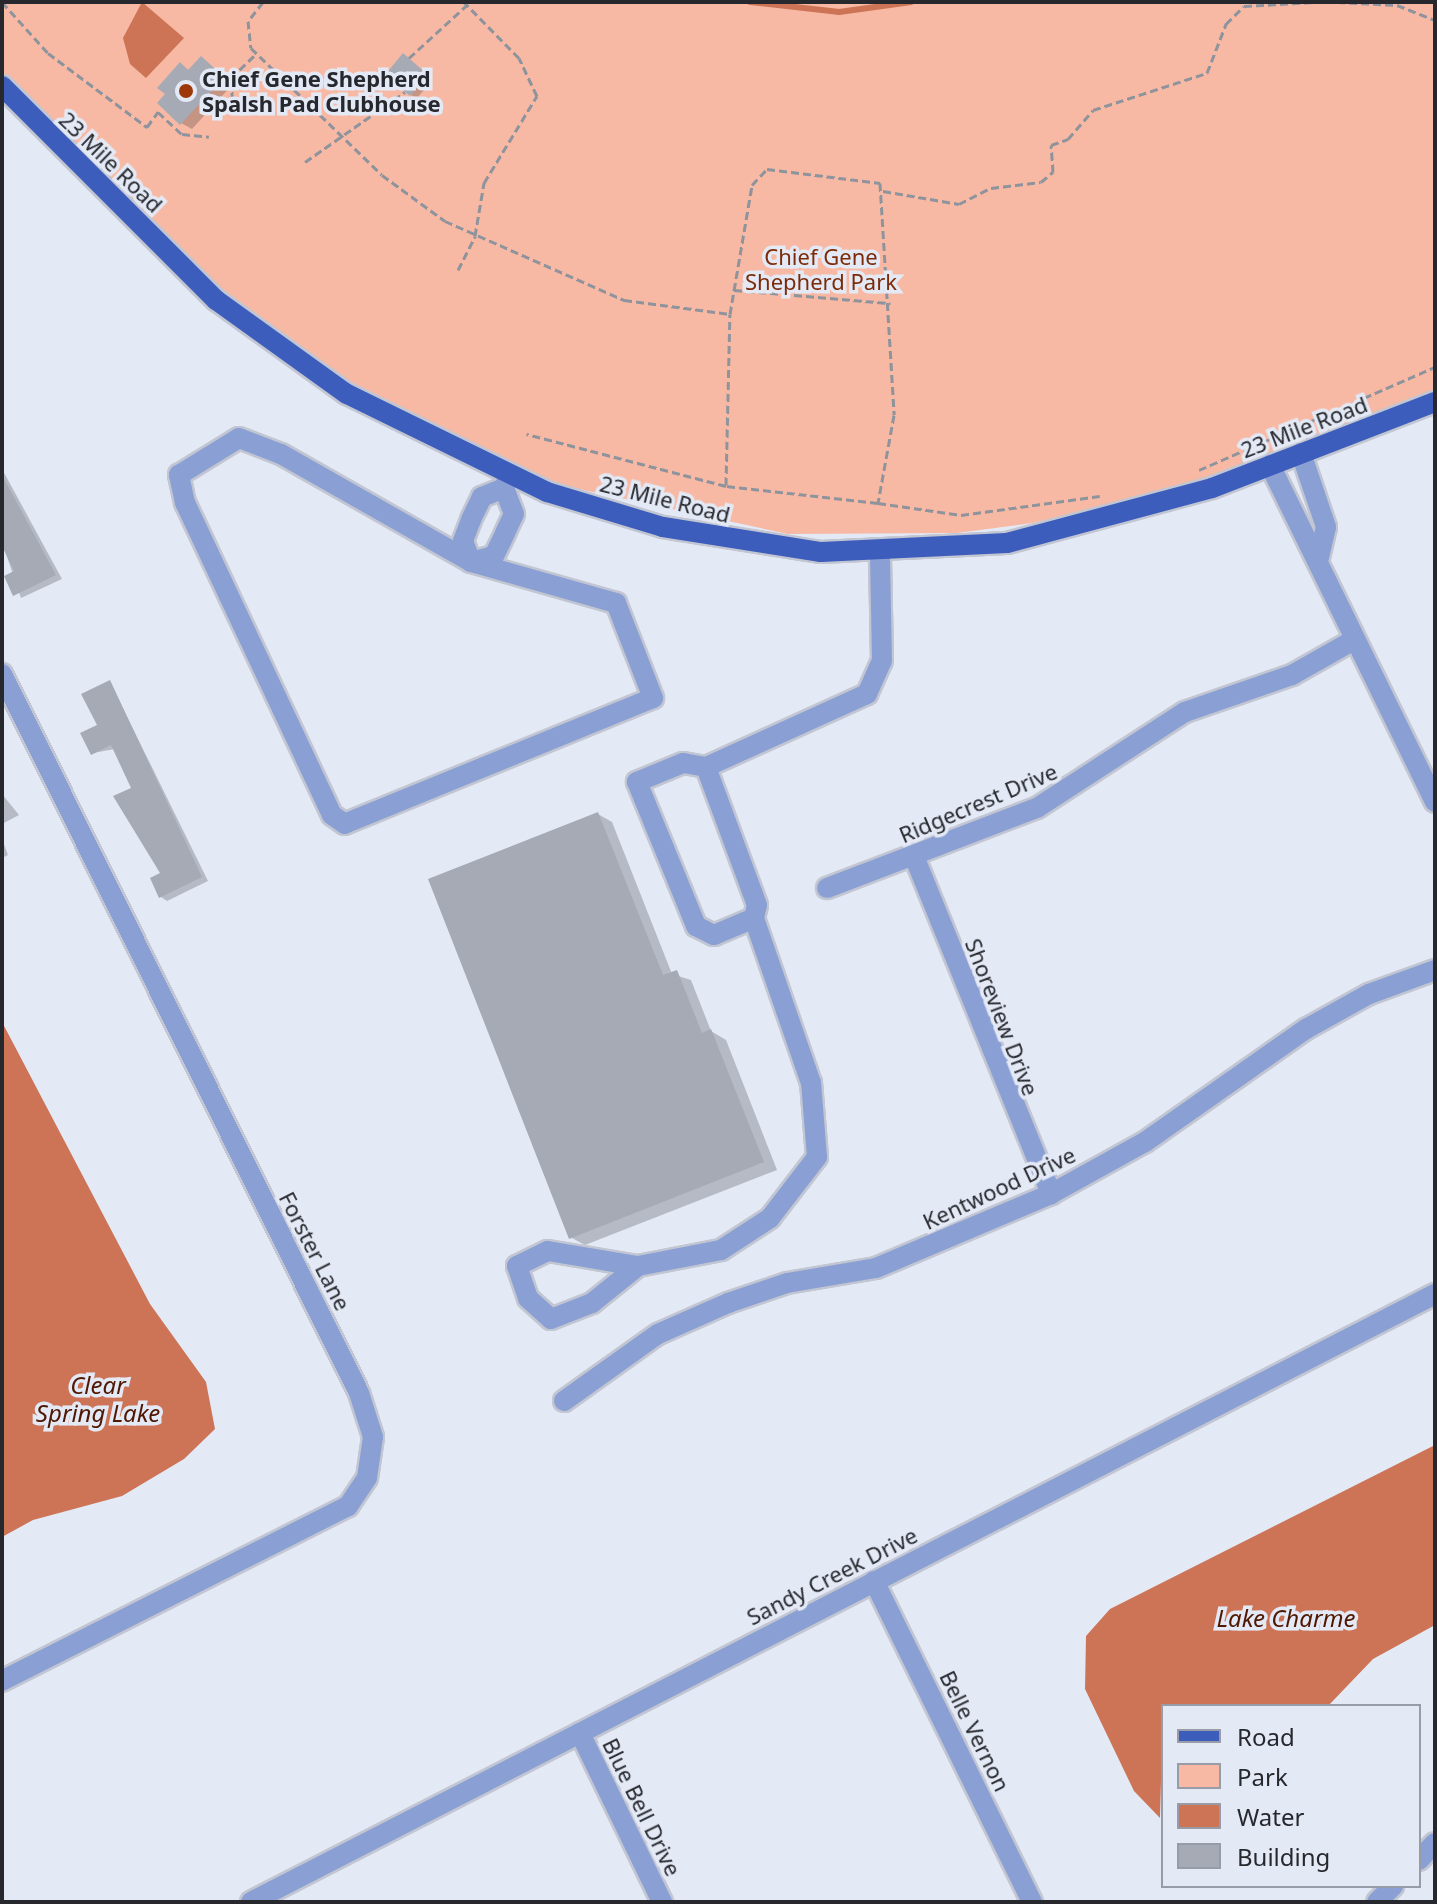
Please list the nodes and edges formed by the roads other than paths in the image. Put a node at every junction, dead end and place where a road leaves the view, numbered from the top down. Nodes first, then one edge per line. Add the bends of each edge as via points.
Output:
1 (2, 86) edge
2 (1435, 402) edge
3 (1301, 453) junction
4 (1270, 465) junction
5 (506, 481) junction
6 (880, 552) junction
7 (1319, 558) junction
8 (471, 562) junction
9 (1352, 641) junction
10 (2, 674) edge
11 (706, 767) junction
12 (1435, 802) edge
13 (914, 856) junction
14 (827, 888) dead end
15 (754, 918) junction
16 (1435, 970) edge
17 (1051, 1194) junction
18 (638, 1266) junction
19 (1435, 1294) edge
20 (564, 1401) dead end
21 (874, 1581) junction
22 (2, 1681) edge
23 (580, 1733) junction
24 (1435, 1843) edge
25 (1421, 1858) edge
26 (251, 1902) edge
27 (662, 1902) edge
28 (1032, 1902) edge

1 - 5 main road, 23 Mile Road via 216,300 347,394
2 - 3 main road, 23 Mile Road
3 - 4 main road, 23 Mile Road
3 - 7 street via 1326,527
4 - 6 main road, 23 Mile Road via 1056,534
4 - 7 street via 1301,539
5 - 6 main road, 23 Mile Road via 663,527 773,549
5 - 8 street via 482,497 471,520 463,541
5 - 8 street via 514,514 494,556
6 - 11 street via 882,661 867,694
7 - 9 street
8 - 8 street via 616,603 653,698 345,824 332,815 185,503 179,475 239,438
9 - 12 street
9 - 13 street, Ridgecrest Drive via 1292,675 1185,712 1037,808
10 - 22 street, Forster Lane via 359,1393 373,1437 367,1478 348,1506
11 - 15 street via 754,892
11 - 15 street via 683,763 637,782 696,926 714,935
13 - 14 street, Ridgecrest Drive
13 - 17 street, Shoreview Drive
15 - 18 street via 811,1083 817,1157 770,1218 721,1250
16 - 17 street, Kentwood Drive via 1369,994 1306,1029 1145,1142
17 - 20 street, Kentwood Drive via 876,1268 728,1303 658,1334
18 - 18 street via 548,1251 517,1266 528,1298 551,1319 592,1303
19 - 21 street, Sandy Creek Drive
21 - 23 street, Sandy Creek Drive
21 - 28 street, Belle Vernon
23 - 26 street, Sandy Creek Drive
23 - 27 street, Blue Bell Drive
24 - 25 street

